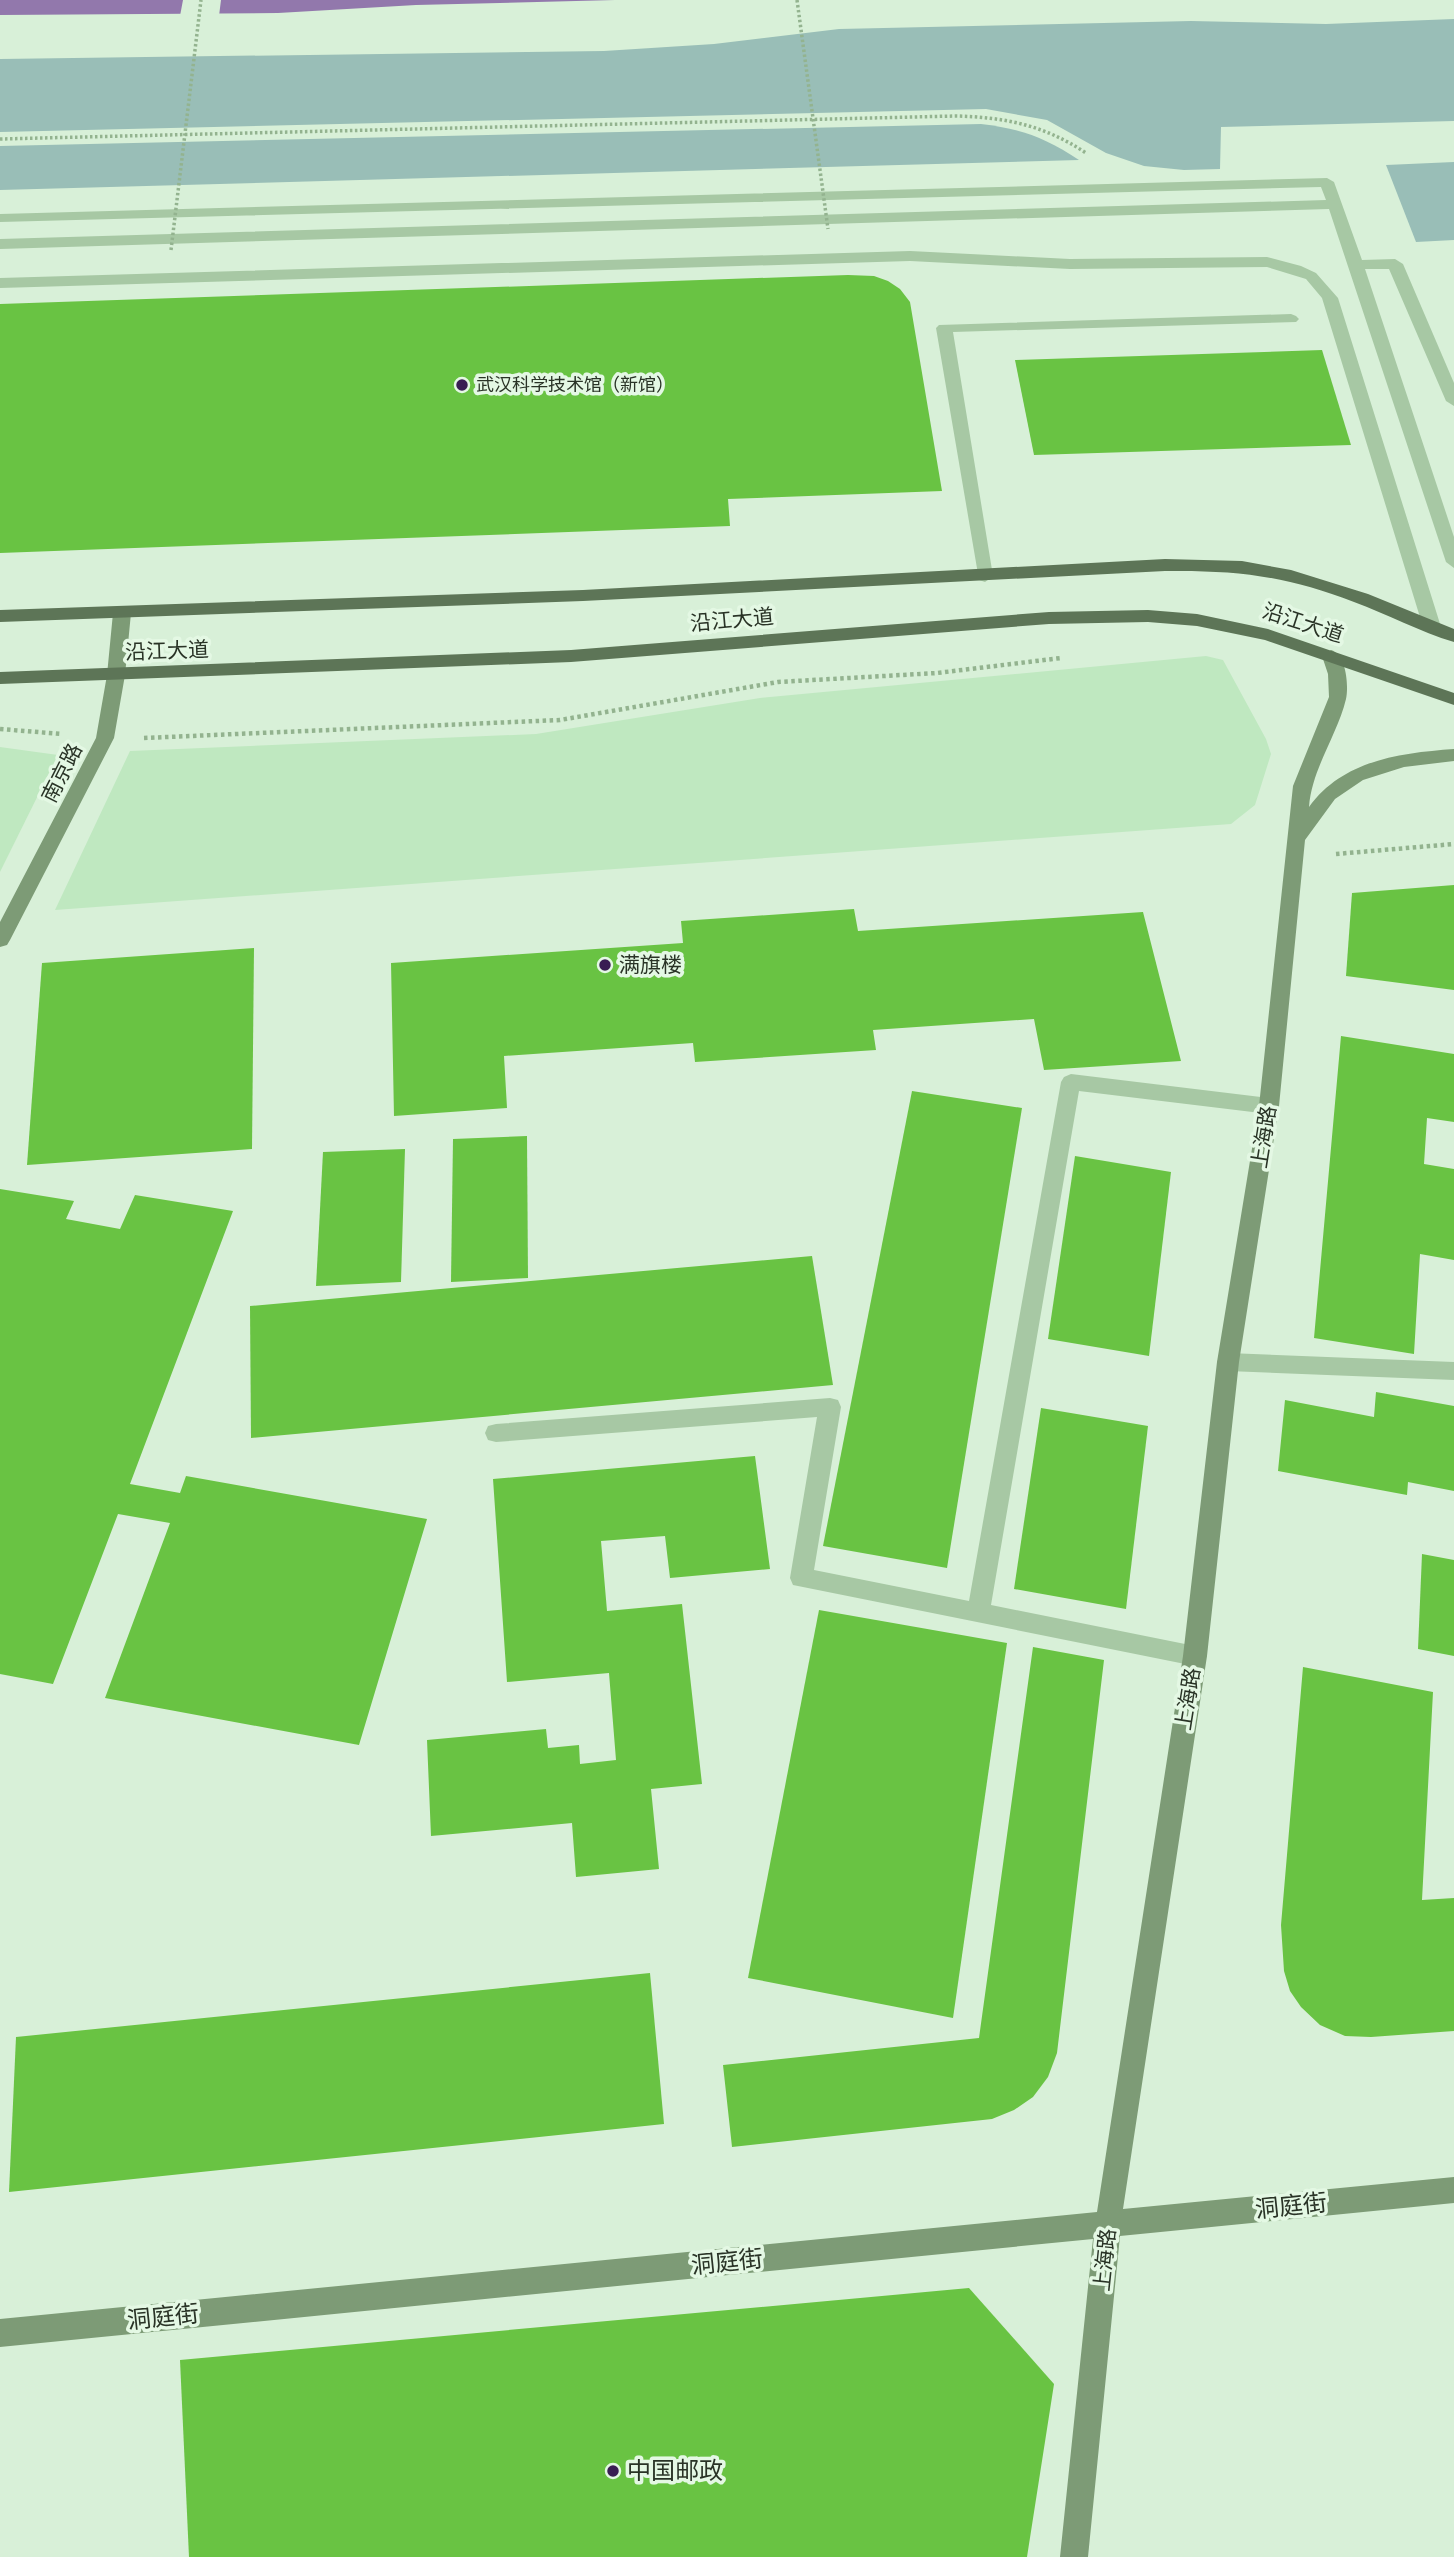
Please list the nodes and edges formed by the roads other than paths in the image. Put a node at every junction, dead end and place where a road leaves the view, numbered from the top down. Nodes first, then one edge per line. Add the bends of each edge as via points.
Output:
1 (1335, 204) junction
2 (0, 218) edge
3 (0, 244) edge
4 (1356, 265) junction
5 (0, 283) edge
6 (1291, 319) dead end
7 (1454, 401) edge
8 (1454, 562) edge
9 (985, 576) junction
10 (122, 613) junction
11 (0, 616) edge
12 (1432, 627) junction
13 (1454, 636) edge
14 (1331, 656) junction
15 (116, 675) junction
16 (0, 678) edge
17 (1454, 699) edge
18 (1454, 755) edge
19 (1294, 847) junction
20 (0, 940) edge
21 (1269, 1106) junction
22 (1228, 1362) junction
23 (1454, 1371) edge
24 (496, 1433) dead end
25 (978, 1613) junction
26 (1195, 1656) junction
27 (1454, 2190) edge
28 (1108, 2224) junction
29 (0, 2333) edge
30 (1074, 2557) edge

1 - 2 street via 1327,182
1 - 3 street
1 - 4 street
4 - 7 street via 1395,264
4 - 8 street
5 - 12 street via 897,256 1070,264 1232,261 1281,265 1311,276 1330,298
6 - 9 street via 944,328
9 - 10 main road, 沿江大道
9 - 12 main road, 沿江大道 via 1165,565 1265,569 1324,584
10 - 11 main road, 沿江大道
10 - 15 street, 南京路
12 - 13 main road, 沿江大道
14 - 15 main road, 沿江大道 via 1249,630 1197,620 1091,615 571,656
14 - 17 main road, 沿江大道
14 - 19 street, 上海路 via 1338,697 1302,786
15 - 16 main road, 沿江大道
15 - 20 street, 南京路 via 105,738
18 - 19 street via 1388,764 1349,780 1329,794
19 - 21 street, 上海路
21 - 22 street, 上海路
21 - 25 street via 1071,1082
22 - 23 street
22 - 26 street, 上海路
24 - 25 street via 830,1407 801,1578
25 - 26 street
26 - 28 street, 上海路
27 - 28 street, 洞庭街
28 - 29 street, 洞庭街
28 - 30 street, 上海路

